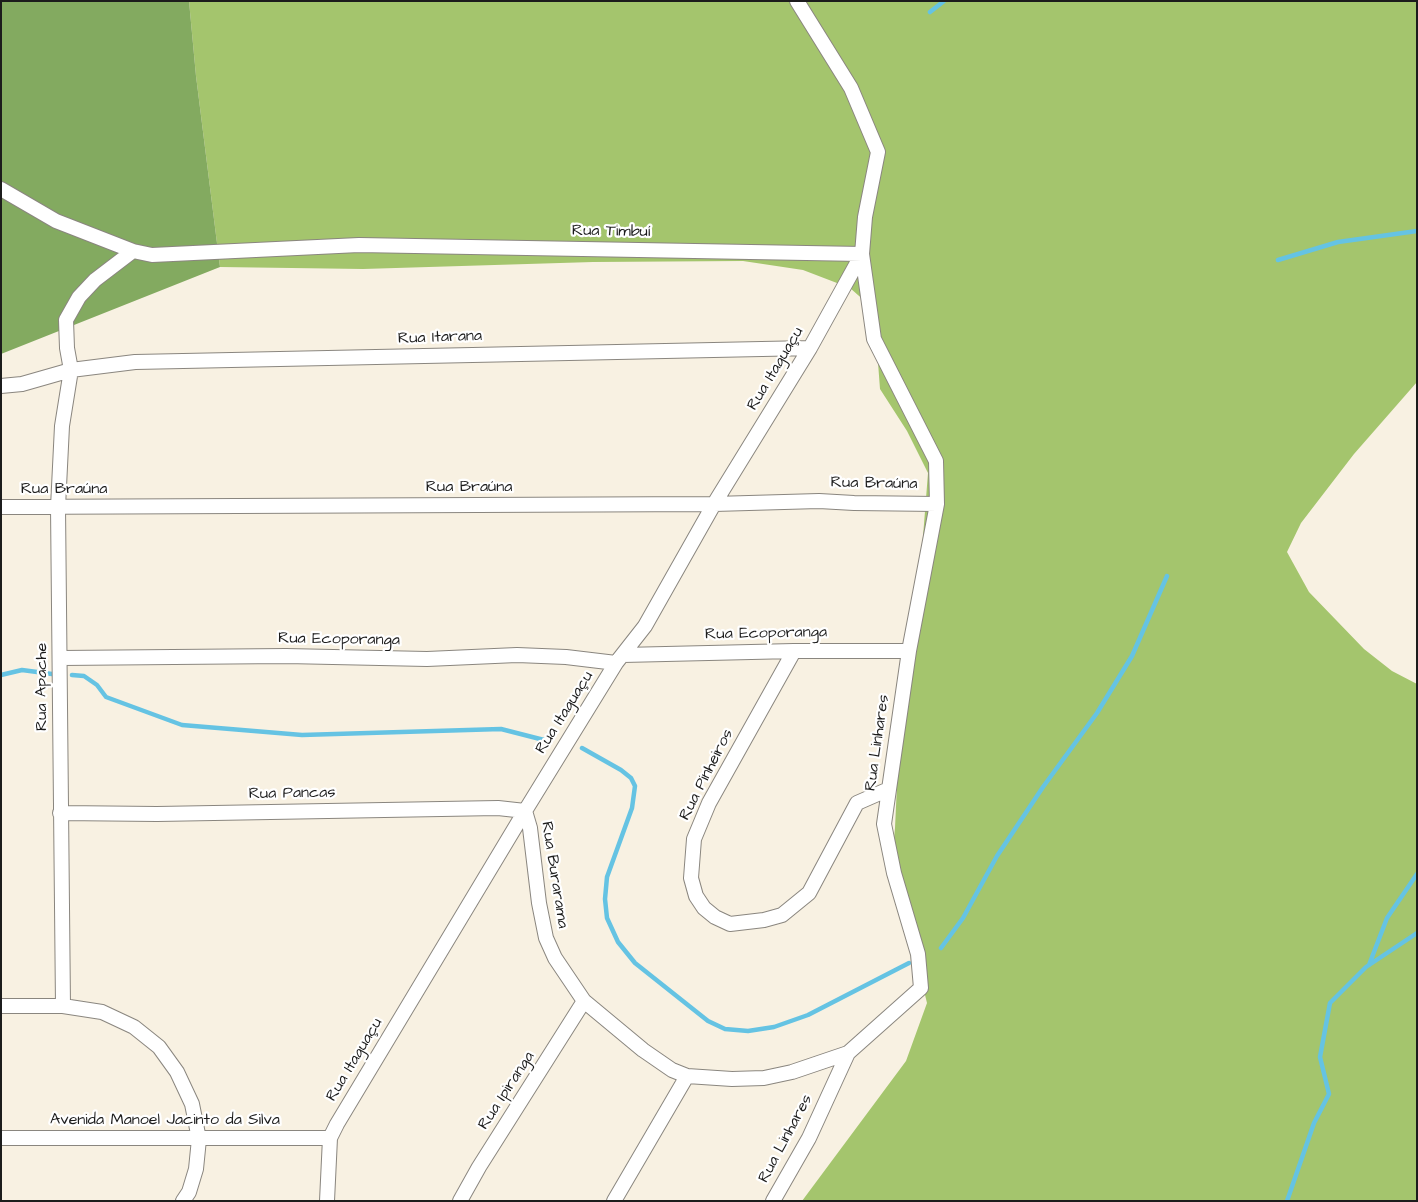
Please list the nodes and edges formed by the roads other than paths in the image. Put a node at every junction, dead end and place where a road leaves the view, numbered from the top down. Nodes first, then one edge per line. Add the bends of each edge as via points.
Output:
1 (797, 1) edge
2 (1, 189) edge
3 (133, 251) junction
4 (862, 254) junction
5 (810, 348) junction
6 (71, 370) junction
7 (1, 386) edge
8 (714, 504) junction
9 (937, 504) junction
10 (1, 507) edge
11 (58, 507) junction
12 (794, 650) junction
13 (909, 651) junction
14 (61, 658) junction
15 (620, 659) junction
16 (888, 789) junction
17 (525, 811) junction
18 (60, 813) junction
19 (584, 1001) junction
20 (1, 1006) edge
21 (63, 1006) junction
22 (848, 1053) junction
23 (687, 1076) junction
24 (1, 1138) edge
25 (330, 1138) junction
26 (199, 1139) junction
27 (184, 1201) edge
28 (327, 1201) edge
29 (460, 1201) edge
30 (614, 1201) edge
31 (773, 1201) edge

1 - 4 street via 851,88 878,152 865,218
2 - 3 street, Rua Timbuí via 56,221
3 - 4 street, Rua Timbuí via 152,255 359,245
3 - 6 street, Rua Apache via 95,280 79,297 66,320
4 - 5 street, Rua Itaguaçu
4 - 9 street, Rua Linhares via 874,339 936,461
5 - 6 street, Rua Itarana via 135,362
5 - 8 street, Rua Itaguaçu
6 - 7 street, Rua Itarana via 22,384
6 - 11 street, Rua Apache via 62,426
8 - 9 street, Rua Braúna via 819,501
8 - 11 street, Rua Braúna
8 - 15 street, Rua Itaguaçu via 645,626
9 - 13 street, Rua Linhares
10 - 11 street, Rua Braúna
11 - 14 street, Rua Apache
12 - 13 street, Rua Ecoporanga
12 - 15 street, Rua Ecoporanga
12 - 16 street, Rua Pinheiros via 709,803 694,839 691,878 696,896 704,908 730,924 782,915 809,893 858,803
13 - 16 street, Rua Linhares
14 - 15 street, Rua Ecoporanga via 286,656 427,659 517,655
14 - 18 street, Rua Apache
15 - 17 street, Rua Itaguaçu
16 - 22 street, Rua Linhares via 884,824 894,873 918,954 921,988
17 - 18 street, Rua Pancas via 498,808
17 - 19 street, Rua Burarama via 546,938 555,958
17 - 25 street, Rua Itaguaçu
18 - 21 street, Rua Apache
19 - 23 street, Rua Burarama via 643,1050
19 - 29 street, Rua Ipiranga
20 - 21 street
21 - 26 street via 102,1012 134,1027 159,1047 177,1072 192,1104
22 - 23 street, Rua Burarama via 764,1078
22 - 31 street, Rua Linhares via 809,1138
23 - 30 street
24 - 26 street, Avenida Manoel Jacinto da Silva
25 - 26 street, Avenida Manoel Jacinto da Silva
25 - 28 street, Rua Itaguaçu
26 - 27 street via 196,1169

